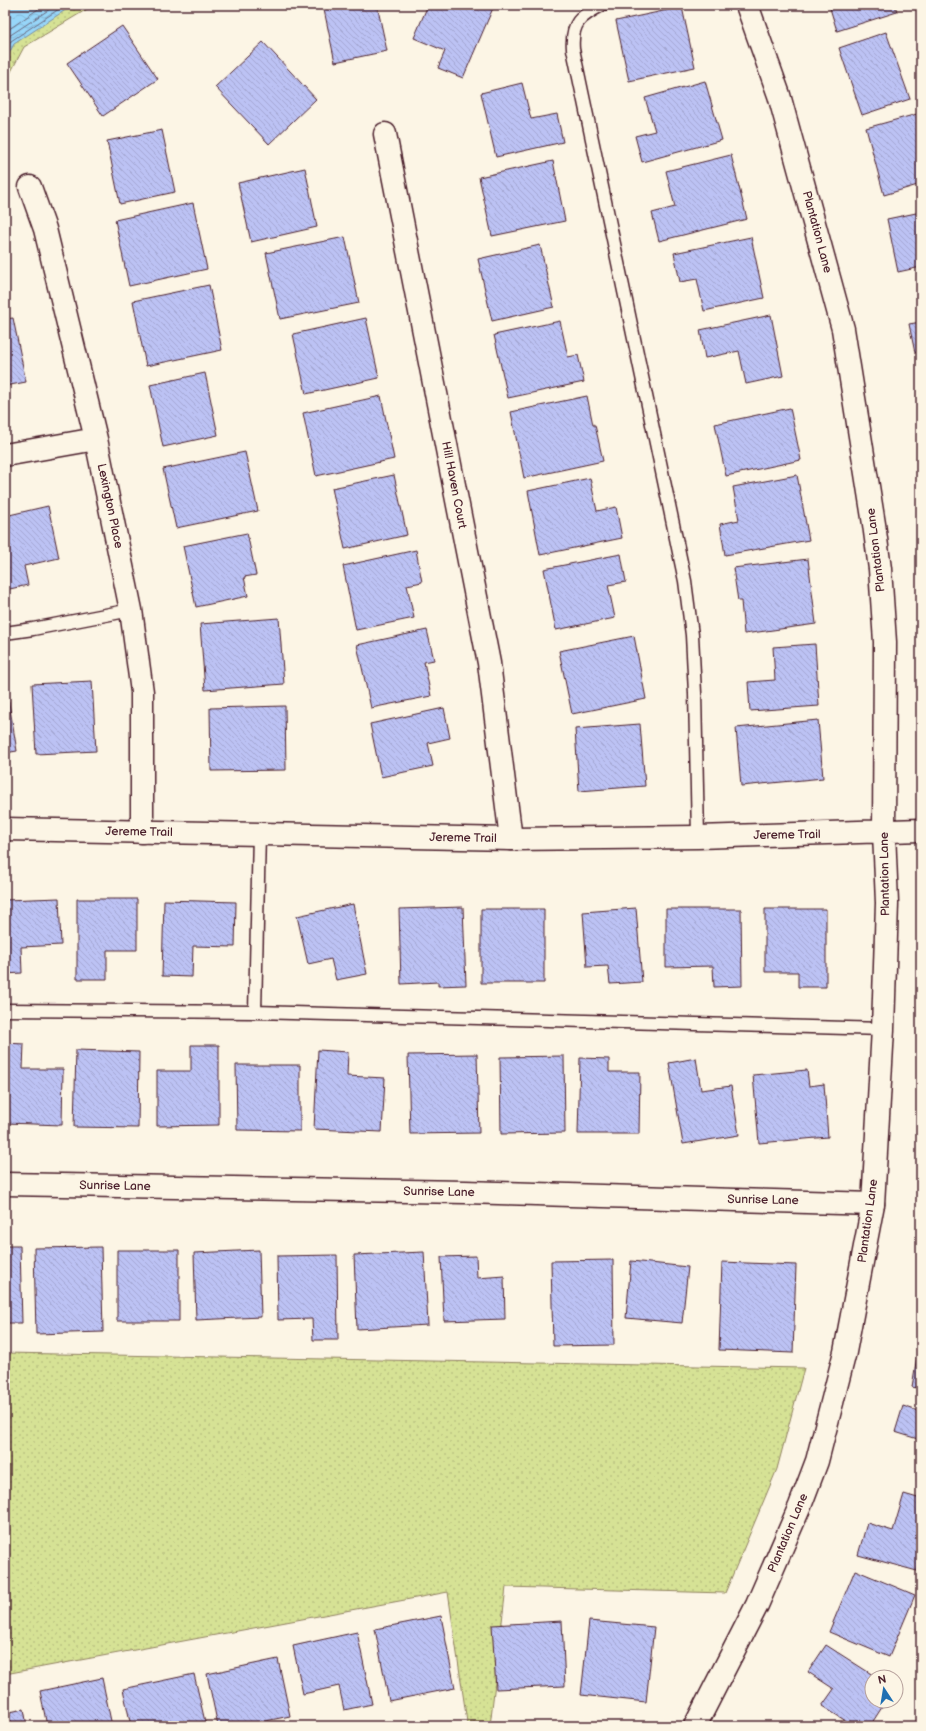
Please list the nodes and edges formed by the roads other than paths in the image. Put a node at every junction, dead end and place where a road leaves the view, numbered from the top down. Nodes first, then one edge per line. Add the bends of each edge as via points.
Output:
1 (602, 5) edge
2 (747, 5) edge
3 (385, 134) dead end
4 (30, 188) dead end
5 (96, 439) junction
6 (5, 455) edge
7 (131, 610) junction
8 (5, 633) edge
9 (5, 829) edge
10 (921, 830) edge
11 (142, 832) junction
12 (884, 832) junction
13 (259, 833) junction
14 (698, 837) junction
15 (511, 839) junction
16 (5, 1010) edge
17 (255, 1012) junction
18 (883, 1029) junction
19 (5, 1184) edge
20 (872, 1204) junction
21 (696, 1726) edge

1 - 14 lane via 590,11 574,28 573,49 685,581 692,635 695,693
2 - 12 street, Plantation Lane via 779,95 843,329 880,569 885,642
3 - 15 street, Hill Haven Court via 489,663
4 - 5 street, Lexington Place via 45,229
5 - 6 street
5 - 7 street, Lexington Place
7 - 8 lane
7 - 11 street, Lexington Place via 142,692
9 - 11 street, Jereme Trail
10 - 12 street, Jereme Trail
11 - 13 street, Jereme Trail
12 - 14 street, Jereme Trail
12 - 18 street, Plantation Lane via 887,903
13 - 15 street, Jereme Trail
13 - 17 lane
14 - 15 street, Jereme Trail
16 - 17 lane
17 - 18 lane
18 - 20 street, Plantation Lane
19 - 20 street, Sunrise Lane via 464,1192
20 - 21 street, Plantation Lane via 845,1352 817,1461 757,1604

